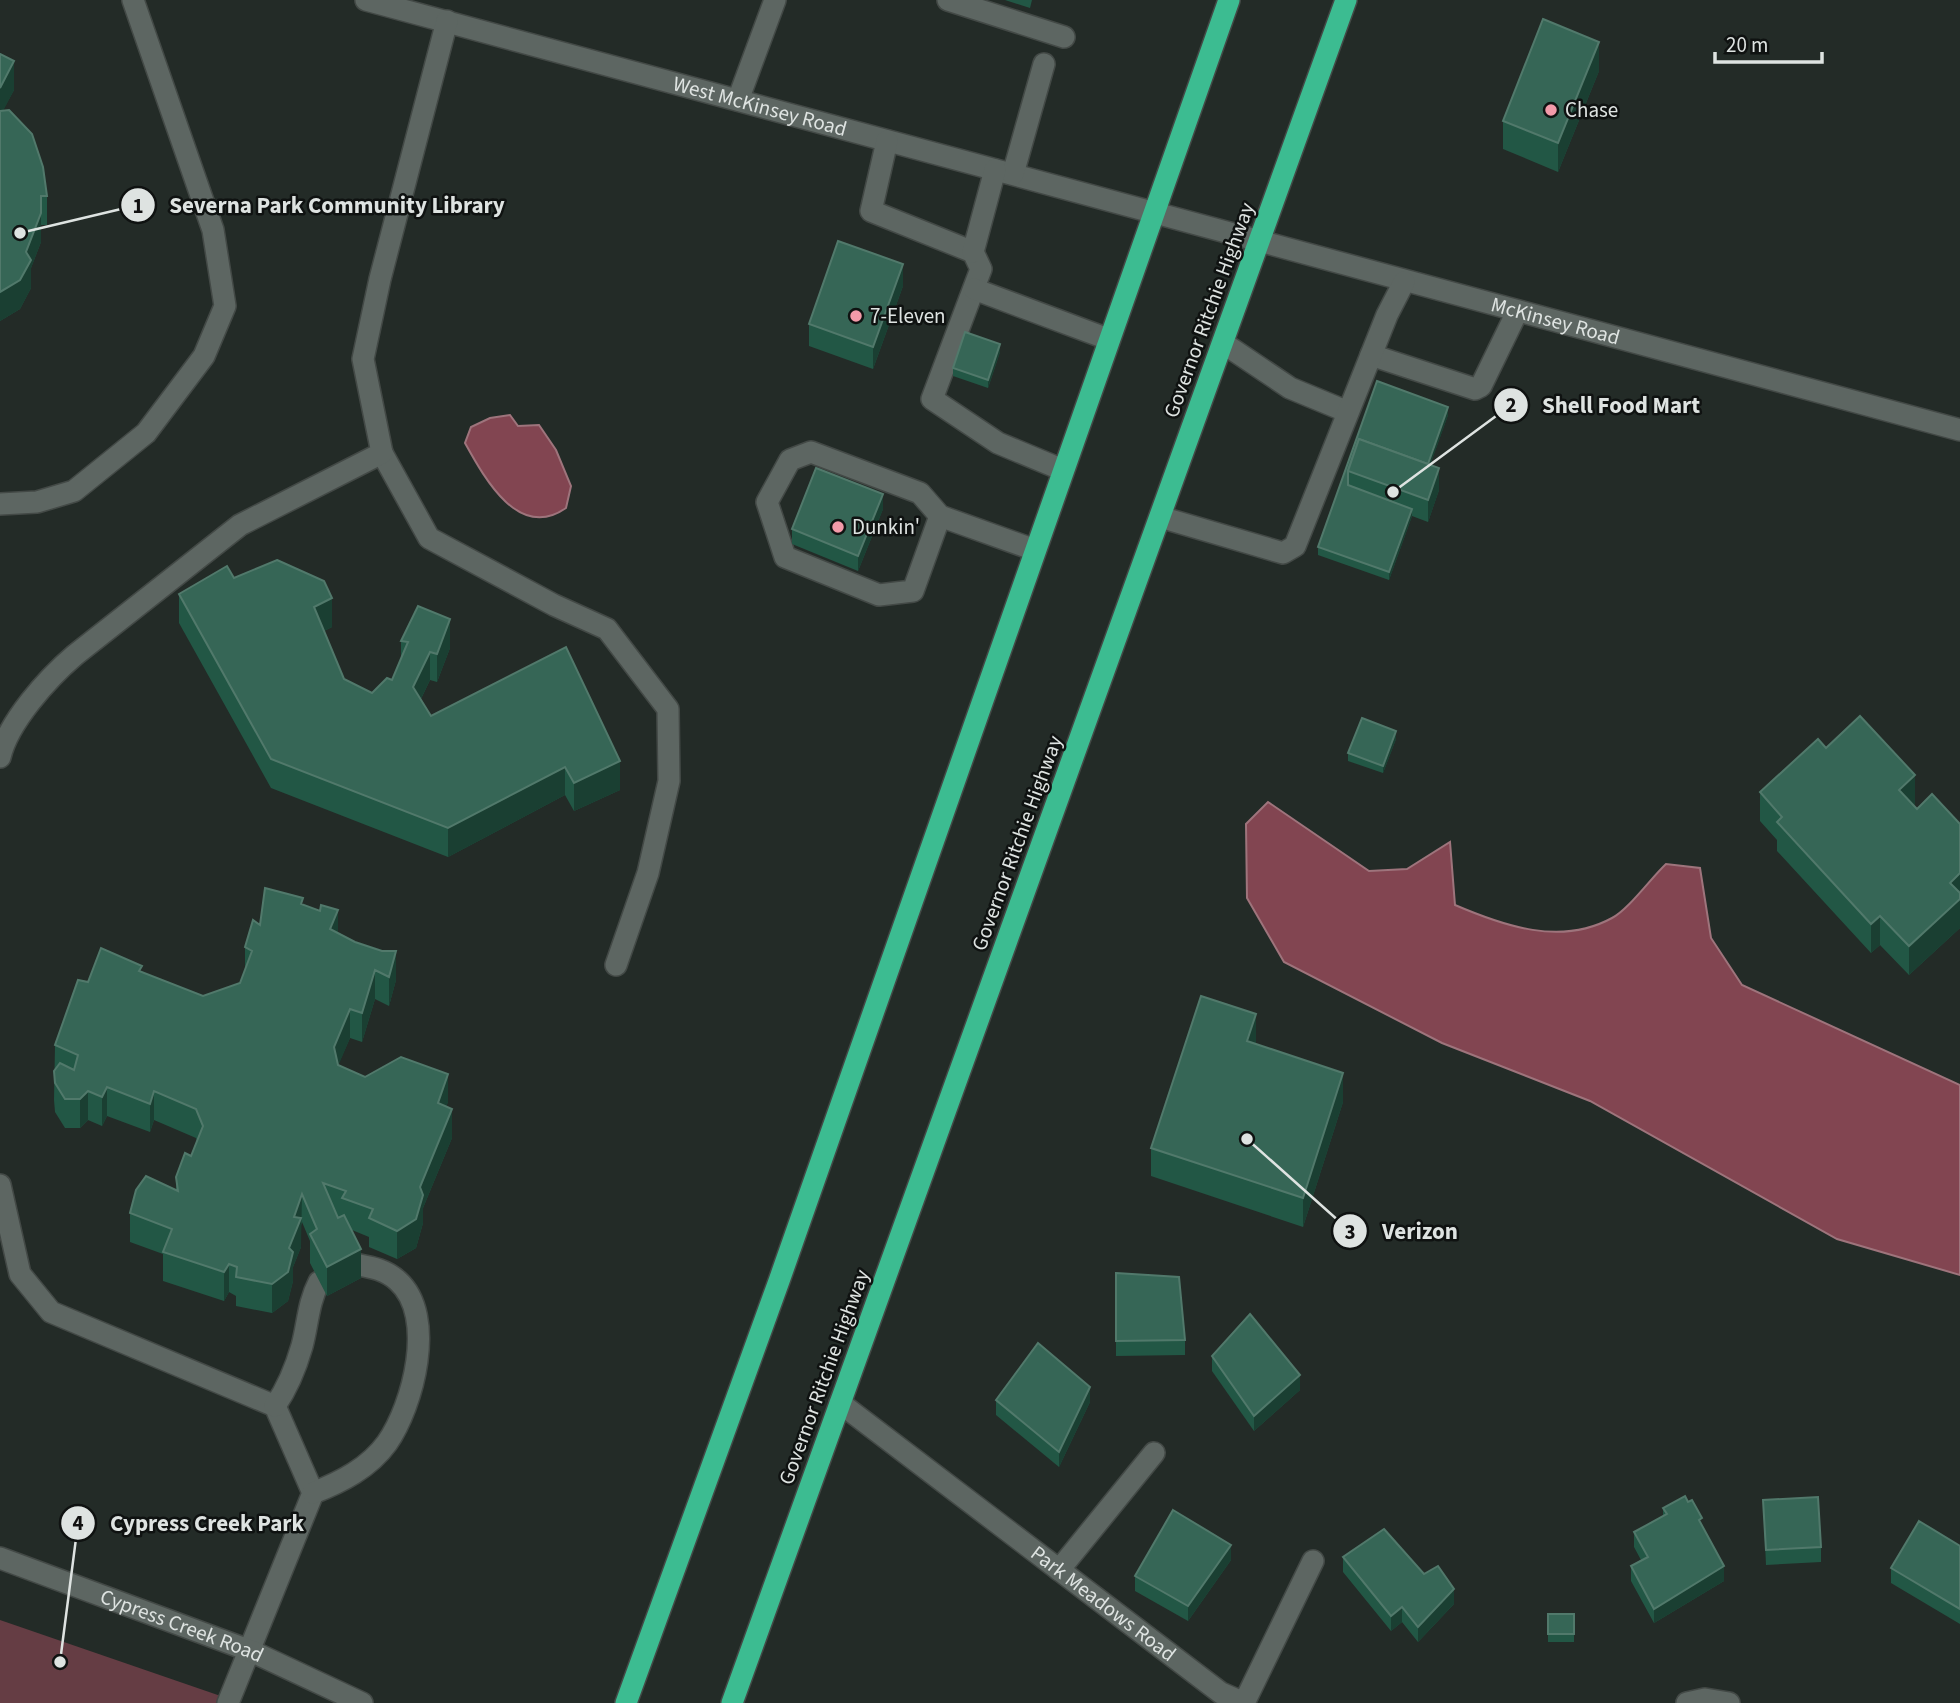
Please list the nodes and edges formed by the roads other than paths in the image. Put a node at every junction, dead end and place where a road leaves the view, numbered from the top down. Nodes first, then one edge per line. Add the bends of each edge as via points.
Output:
1 (133, 0) edge
2 (366, 0) edge
3 (775, 0) edge
4 (948, 0) edge
5 (1229, 0) edge
6 (1346, 0) edge
7 (447, 21) junction
8 (1064, 37) dead end
9 (1044, 64) dead end
10 (738, 100) junction
11 (887, 141) junction
12 (1004, 172) junction
13 (1152, 212) junction
14 (1260, 242) junction
15 (973, 251) junction
16 (1404, 282) junction
17 (974, 289) junction
18 (1517, 312) junction
19 (1108, 339) junction
20 (1223, 343) junction
21 (1371, 355) junction
22 (1348, 412) junction
23 (1960, 430) edge
24 (382, 453) junction
25 (1063, 470) junction
26 (0, 503) edge
27 (940, 516) junction
28 (1160, 517) junction
29 (1035, 550) junction
30 (0, 757) edge
31 (616, 965) dead end
32 (0, 1185) edge
33 (354, 1264) edge
34 (319, 1282) edge
35 (840, 1404) junction
36 (275, 1406) junction
37 (1154, 1453) dead end
38 (313, 1493) junction
39 (0, 1558) edge
40 (1313, 1561) dead end
41 (1059, 1570) junction
42 (251, 1651) junction
43 (356, 1702) edge
44 (228, 1703) edge
45 (626, 1703) edge
46 (732, 1703) edge
47 (1687, 1703) edge
48 (1729, 1703) edge

1 - 26 street via 213,230 225,306 204,356 146,433 74,491 37,502
2 - 7 street, West McKinsey Road
3 - 10 street
4 - 8 street
5 - 13 highway
6 - 14 highway, Governor Ritchie Highway
7 - 10 street, West McKinsey Road
7 - 24 street via 363,359
9 - 12 street
10 - 11 street, West McKinsey Road
11 - 12 street, West McKinsey Road
11 - 15 street via 871,211
12 - 13 street, West McKinsey Road
12 - 15 street
13 - 14 street, McKinsey Road
13 - 19 highway
14 - 16 street, McKinsey Road
14 - 20 highway, Governor Ritchie Highway
15 - 17 street via 981,269
16 - 18 street, McKinsey Road
16 - 21 street
17 - 19 street
17 - 25 street via 932,399 998,443
18 - 21 street via 1481,386 1475,389
18 - 23 street, McKinsey Road
19 - 25 highway
20 - 22 street via 1290,388
20 - 28 highway, Governor Ritchie Highway
21 - 22 street
22 - 28 street via 1294,546 1283,553
24 - 30 street via 240,525 75,655 55,672 4,740
24 - 31 street via 429,538 607,629 668,709 669,781 648,873
25 - 29 highway
27 - 27 street via 920,493 811,452 790,460 767,502 785,557 879,595 913,591
27 - 29 street
28 - 35 highway, Governor Ritchie Highway
29 - 45 highway
32 - 36 street via 20,1275 51,1312
33 - 38 street via 378,1268 400,1282 413,1304 417,1318 415,1372 409,1399 387,1444 363,1467
34 - 36 street via 311,1297 303,1344 287,1388
35 - 41 street, Park Meadows Road
35 - 46 highway, Governor Ritchie Highway
36 - 38 street
37 - 41 street
38 - 42 street
39 - 42 street, Cypress Creek Road
40 - 41 street, Park Meadows Road via 1244,1703 1221,1693
42 - 43 street, Cypress Creek Road
42 - 44 street
47 - 48 street via 1705,1699

